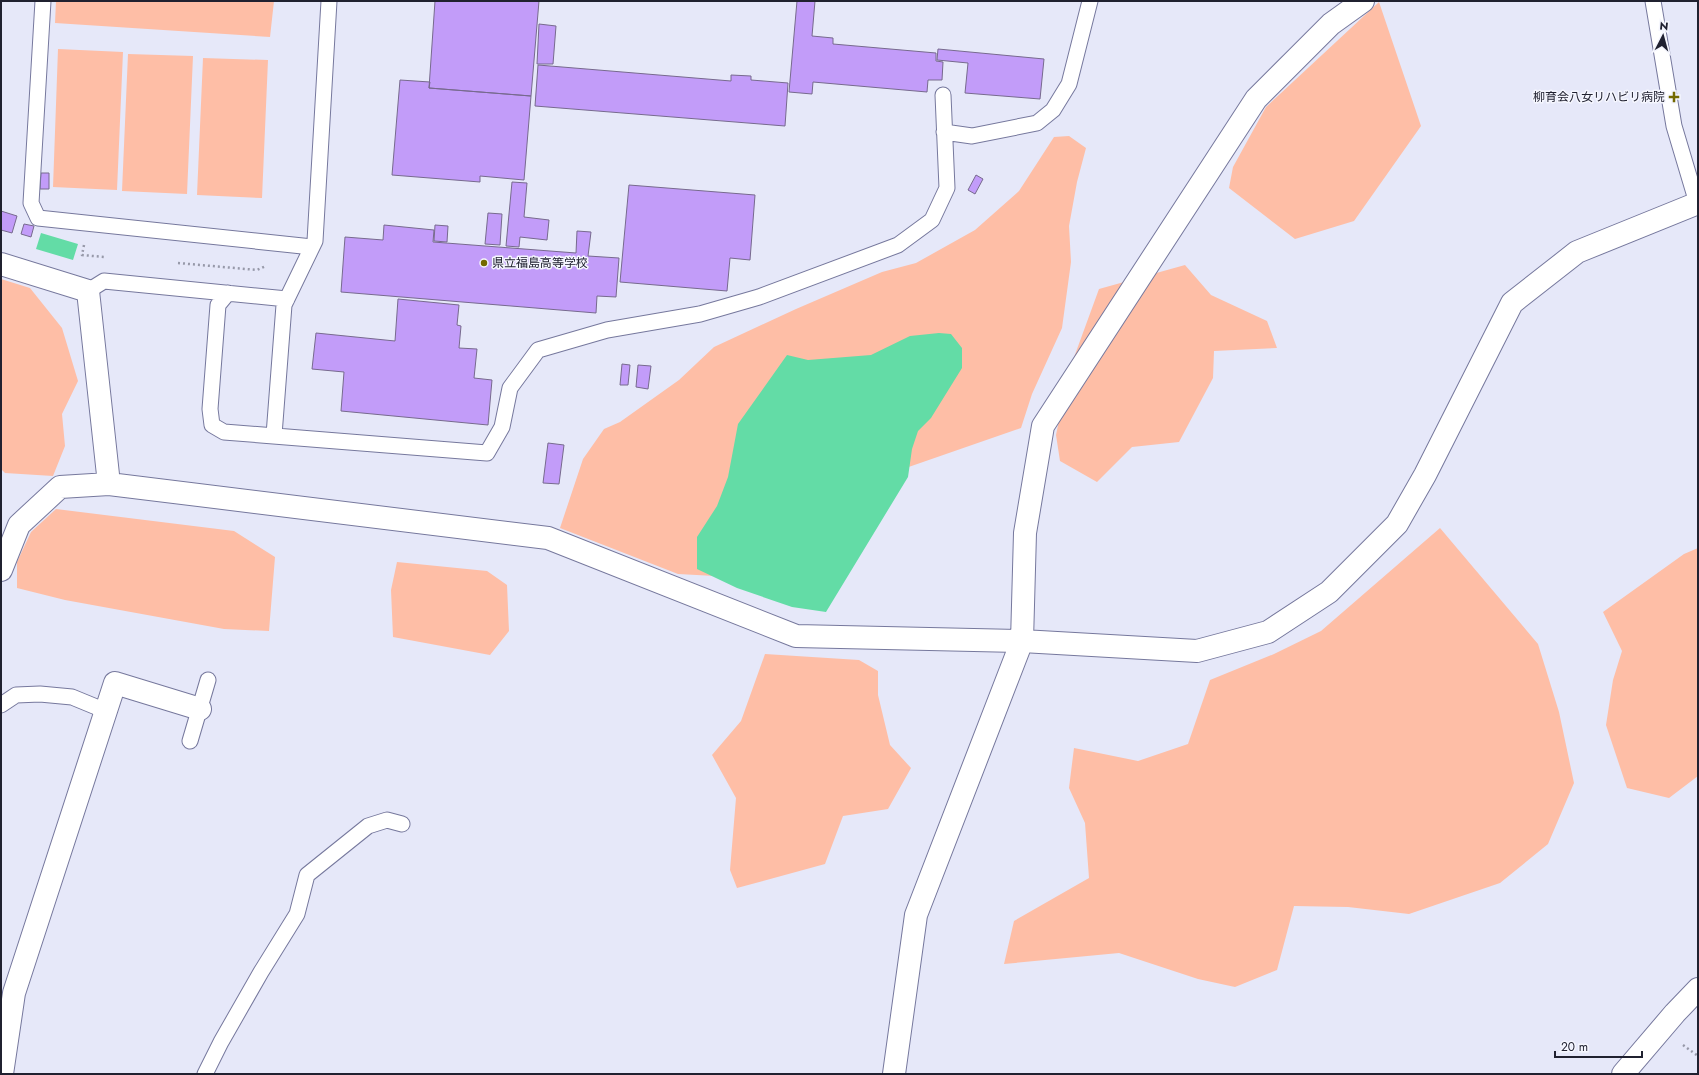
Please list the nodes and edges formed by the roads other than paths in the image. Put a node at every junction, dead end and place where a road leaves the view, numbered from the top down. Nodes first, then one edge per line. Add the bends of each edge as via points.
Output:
1 (43, 1) edge
2 (330, 1) edge
3 (1090, 1) edge
4 (1363, 1) edge
5 (1653, 1) edge
6 (943, 95) dead end
7 (944, 132) junction
8 (1693, 167) edge
9 (1698, 203) edge
10 (312, 246) junction
11 (1, 264) edge
12 (88, 291) junction
13 (228, 293) junction
14 (287, 299) junction
15 (274, 436) junction
16 (109, 484) junction
17 (10, 525) edge
18 (1, 570) edge
19 (1022, 641) junction
20 (208, 680) dead end
21 (1, 705) edge
22 (200, 709) junction
23 (106, 711) junction
24 (190, 741) dead end
25 (402, 824) dead end
26 (1698, 989) edge
27 (2, 1074) edge
28 (205, 1074) edge
29 (894, 1074) edge
30 (1623, 1074) edge

1 - 10 lane via 31,203 38,218
2 - 10 lane via 315,240
3 - 7 lane via 1069,84 1053,110 1037,123 972,136
4 - 19 street via 1331,24 1256,100 1043,426 1025,533
5 - 8 lane via 1674,126
6 - 7 lane
7 - 15 lane via 947,188 932,220 898,246 759,297 700,314 607,330 538,350 510,388 502,427 487,453
8 - 9 lane
9 - 19 street via 1577,252 1512,303 1425,476 1397,524 1323,596 1268,632 1197,651
10 - 14 lane
11 - 12 street
12 - 13 lane via 104,281
12 - 16 street
13 - 14 lane
13 - 15 lane via 218,306 210,409 212,425 224,432
14 - 15 lane via 284,305
16 - 17 street via 60,487
16 - 19 street via 548,538 796,636
17 - 18 street
19 - 29 street via 916,915
20 - 22 lane
21 - 23 lane via 16,695 40,694 72,697
22 - 23 street via 115,683
22 - 24 lane
23 - 27 street via 14,993
25 - 28 lane via 386,820 368,826 307,875 297,914 257,978
26 - 30 street

